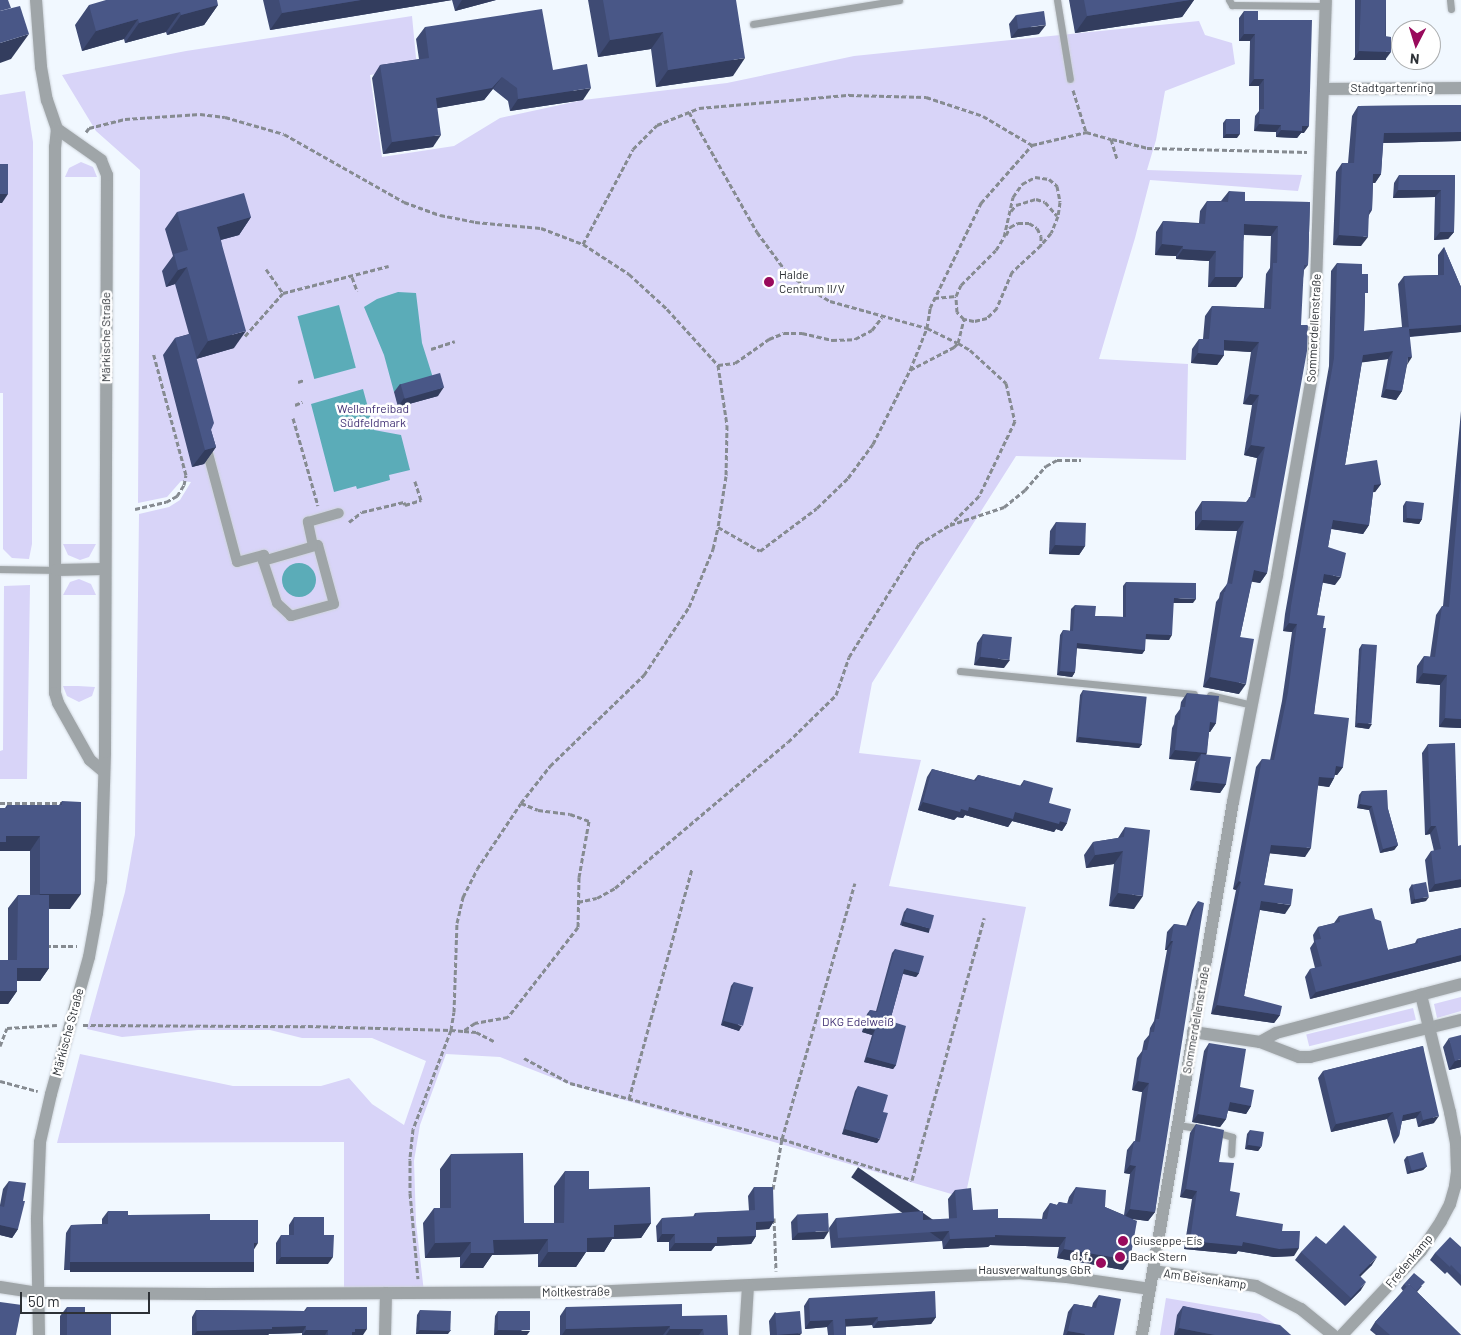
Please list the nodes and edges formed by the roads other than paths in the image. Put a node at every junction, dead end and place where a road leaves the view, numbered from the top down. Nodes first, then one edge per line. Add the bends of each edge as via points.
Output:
1 (36, 0) edge
2 (899, 0) edge
3 (1057, 0) edge
4 (1229, 0) edge
5 (1450, 0) edge
6 (1326, 3) edge
7 (1451, 10) dead end
8 (753, 24) dead end
9 (1070, 79) road end
10 (1461, 88) edge
11 (1324, 89) junction
12 (57, 129) junction
13 (206, 446) edge
14 (339, 513) dead end
15 (314, 546) junction
16 (266, 560) junction
17 (0, 569) edge
18 (104, 569) junction
19 (56, 570) junction
20 (960, 671) dead end
21 (1252, 705) junction
22 (103, 771) junction
23 (1461, 984) edge
24 (1421, 995) junction
25 (1461, 1020) edge
26 (1429, 1028) junction
27 (1193, 1032) junction
28 (1260, 1042) junction
29 (1178, 1125) junction
30 (1231, 1154) dead end
31 (1153, 1271) junction
32 (748, 1286) junction
33 (0, 1287) edge
34 (1150, 1289) junction
35 (38, 1293) junction
36 (386, 1293) junction
37 (38, 1335) edge
38 (385, 1335) edge
39 (745, 1335) edge
40 (1142, 1335) edge
41 (1333, 1335) edge
42 (1342, 1335) edge

1 - 12 street via 41,67
2 - 8 lane
3 - 9 lane
4 - 6 lane, Sommerdellenstraße via 1232,5
5 - 7 lane
6 - 11 street, Sommerdellenstraße
10 - 11 street, Stadtgartenring
11 - 21 street, Sommerdellenstraße via 1313,370
12 - 18 street, Märkische Straße via 101,160 107,174
12 - 19 street
13 - 16 street via 237,562 264,555
14 - 15 street via 308,522
15 - 16 street
15 - 16 street via 318,545 334,604 291,616 277,602 263,561
17 - 19 lane
18 - 19 street
18 - 22 street, Märkische Straße
19 - 22 street via 55,693 90,760
20 - 21 lane via 1216,696
21 - 27 street, Sommerdellenstraße
22 - 35 street, Märkische Straße via 101,880 90,946 40,1142
23 - 24 street
24 - 26 street, Fredenkamp
24 - 28 street via 1276,1033
25 - 26 street
26 - 28 street via 1310,1057 1299,1057
26 - 42 street, Fredenkamp via 1456,1143 1457,1171 1450,1204 1421,1251
27 - 28 street
27 - 29 street, Sommerdellenstraße
29 - 30 lane via 1228,1134 1233,1140
29 - 31 street, Sommerdellenstraße
31 - 34 street, Sommerdellenstraße
31 - 41 street, Am Beisenkamp via 1256,1286 1301,1309
32 - 34 street, Moltkestraße via 1018,1273
32 - 36 street, Moltkestraße via 589,1292
32 - 39 street
33 - 35 street, Moltkestraße
34 - 40 street, Sommerdellenstraße
35 - 36 street, Moltkestraße
35 - 37 street, Märkische Straße
36 - 38 street

